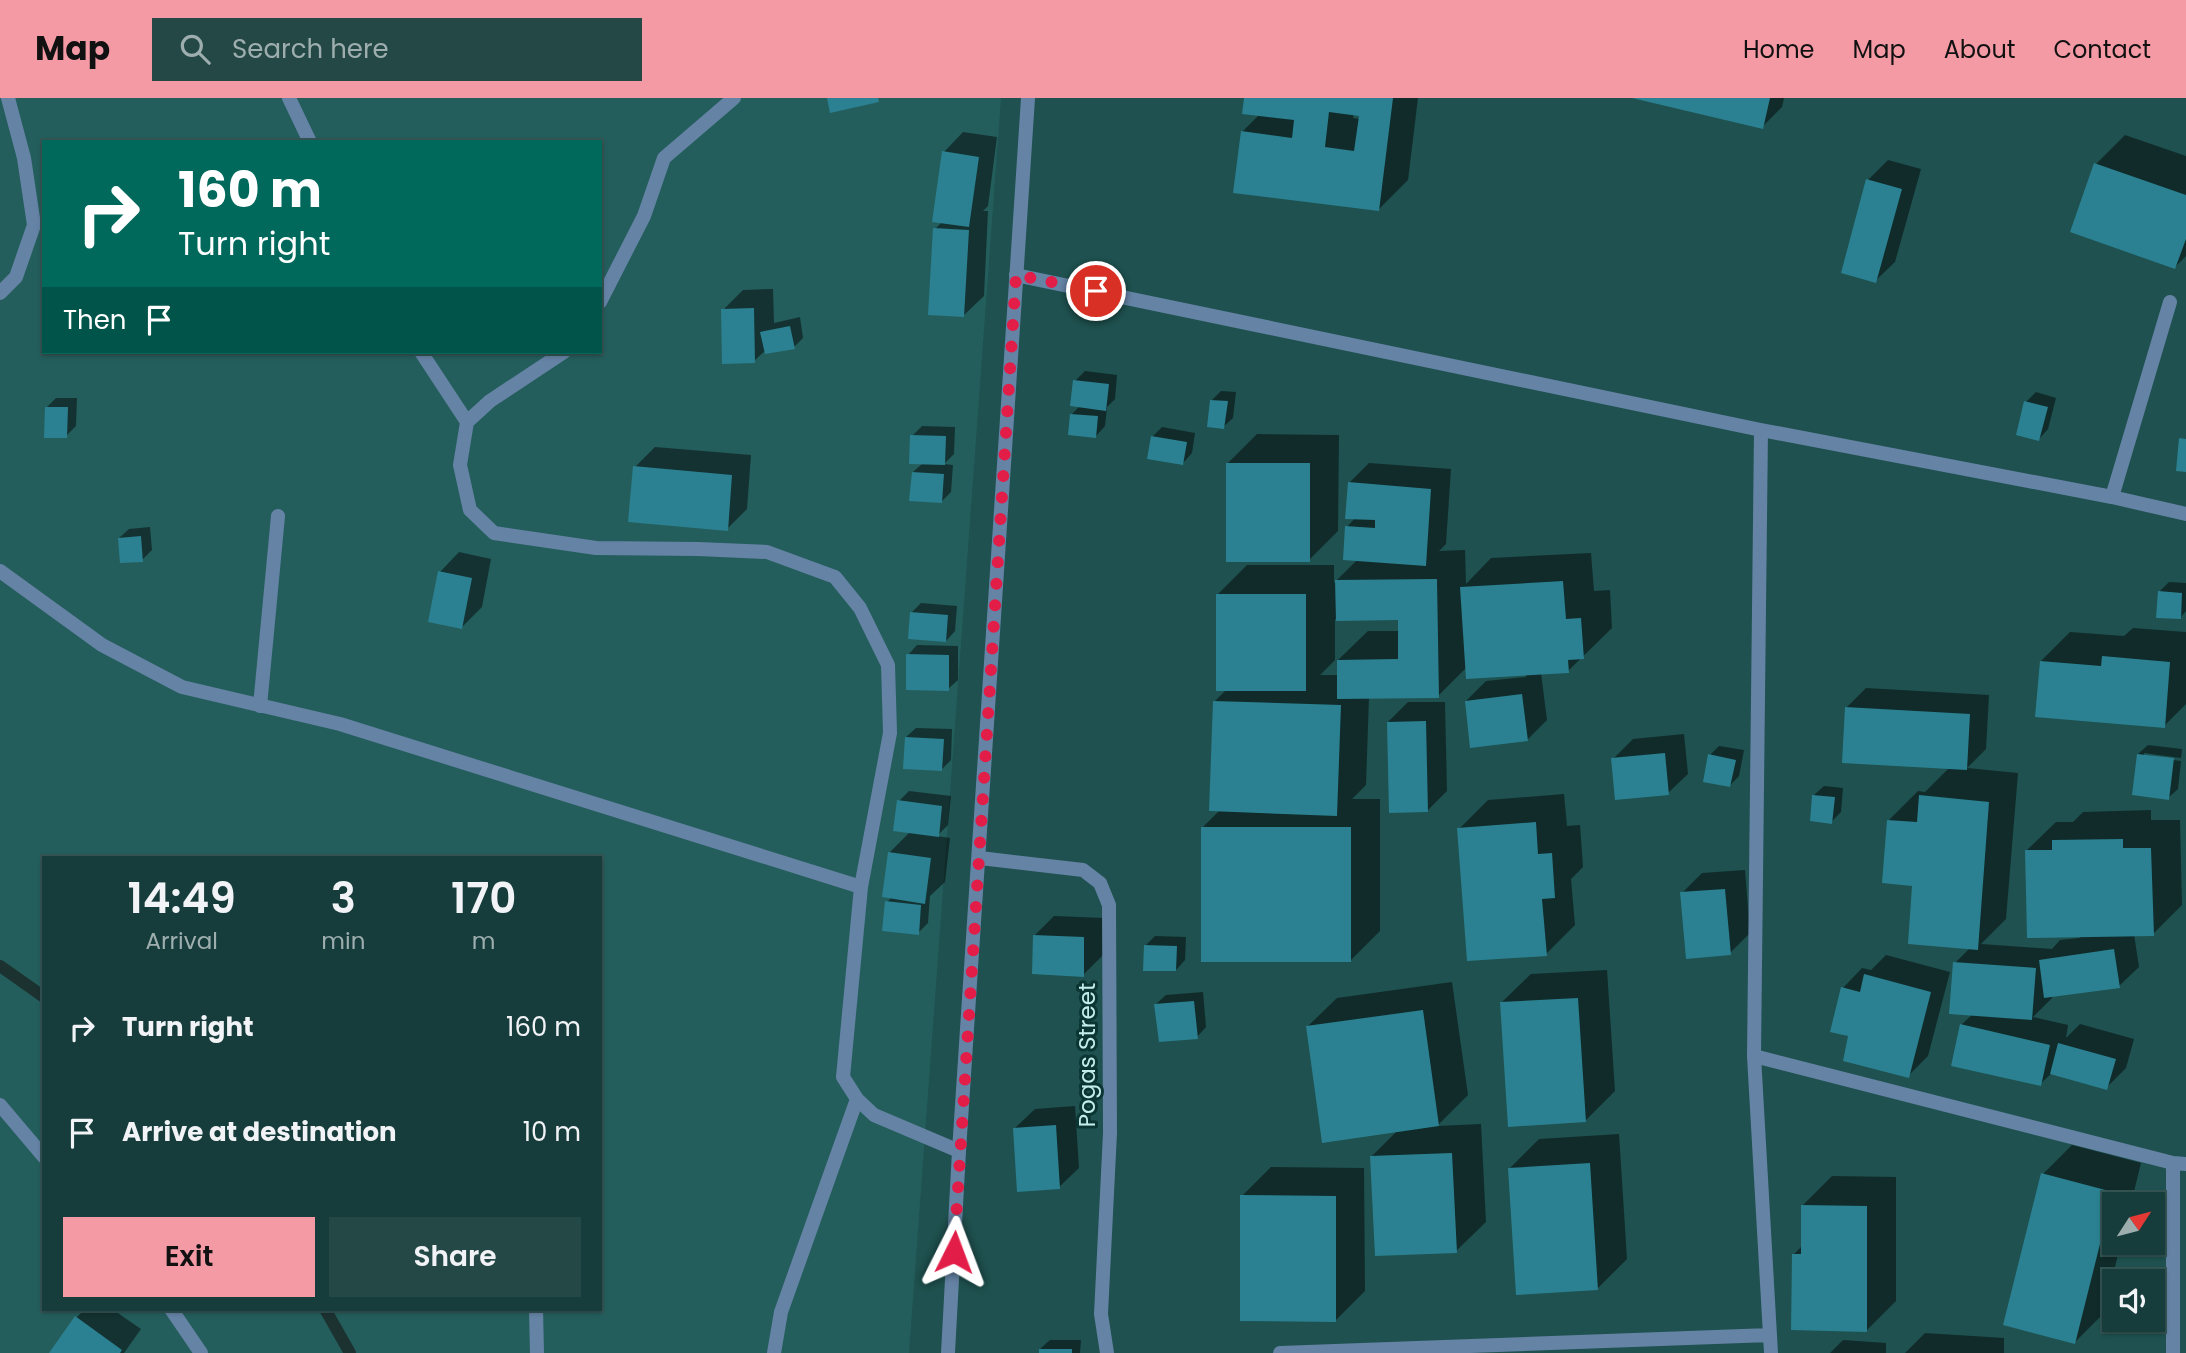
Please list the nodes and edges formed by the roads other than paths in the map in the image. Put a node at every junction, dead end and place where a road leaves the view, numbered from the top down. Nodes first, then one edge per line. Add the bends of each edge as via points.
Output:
1 (8, 98) edge
2 (289, 98) edge
3 (734, 98) edge
4 (1028, 98) edge
5 (309, 140) edge
6 (1016, 275) junction
7 (0, 293) edge
8 (602, 298) edge
9 (2170, 302) dead end
10 (422, 354) edge
11 (561, 354) edge
12 (467, 422) junction
13 (1761, 430) junction
14 (2112, 497) junction
15 (2186, 514) edge
16 (278, 516) dead end
17 (0, 571) edge
18 (260, 706) junction
19 (979, 858) junction
20 (861, 887) junction
21 (1754, 1056) junction
22 (857, 1099) junction
23 (0, 1105) edge
24 (959, 1151) junction
25 (42, 1155) edge
26 (2180, 1164) edge
27 (172, 1311) edge
28 (536, 1311) edge
29 (1770, 1335) junction
30 (201, 1353) edge
31 (537, 1353) edge
32 (774, 1353) edge
33 (948, 1353) edge
34 (1107, 1353) edge
35 (1280, 1353) edge
36 (1771, 1353) edge
37 (2173, 1353) edge

1 - 7 street via 24,158 34,225 16,277
2 - 5 street
3 - 8 street via 664,158 644,216
4 - 6 street
6 - 13 street
6 - 19 street
9 - 14 street
10 - 12 street
11 - 12 street via 490,401
12 - 20 street via 460,465 470,510 494,533 596,548 767,552 835,577 860,608 888,665 890,733
13 - 14 street
13 - 21 street
14 - 15 street
16 - 18 street
17 - 18 street via 102,645 181,687
18 - 20 street via 340,724
19 - 24 street
19 - 34 street, Pogas Street via 1083,870 1100,883 1109,905 1110,1133 1101,1314
20 - 22 street via 843,1077
21 - 26 street
21 - 29 street
22 - 24 street via 874,1115
22 - 32 street via 781,1312
23 - 25 street
24 - 33 street
26 - 37 street
27 - 30 street
28 - 31 street
29 - 35 street
29 - 36 street

